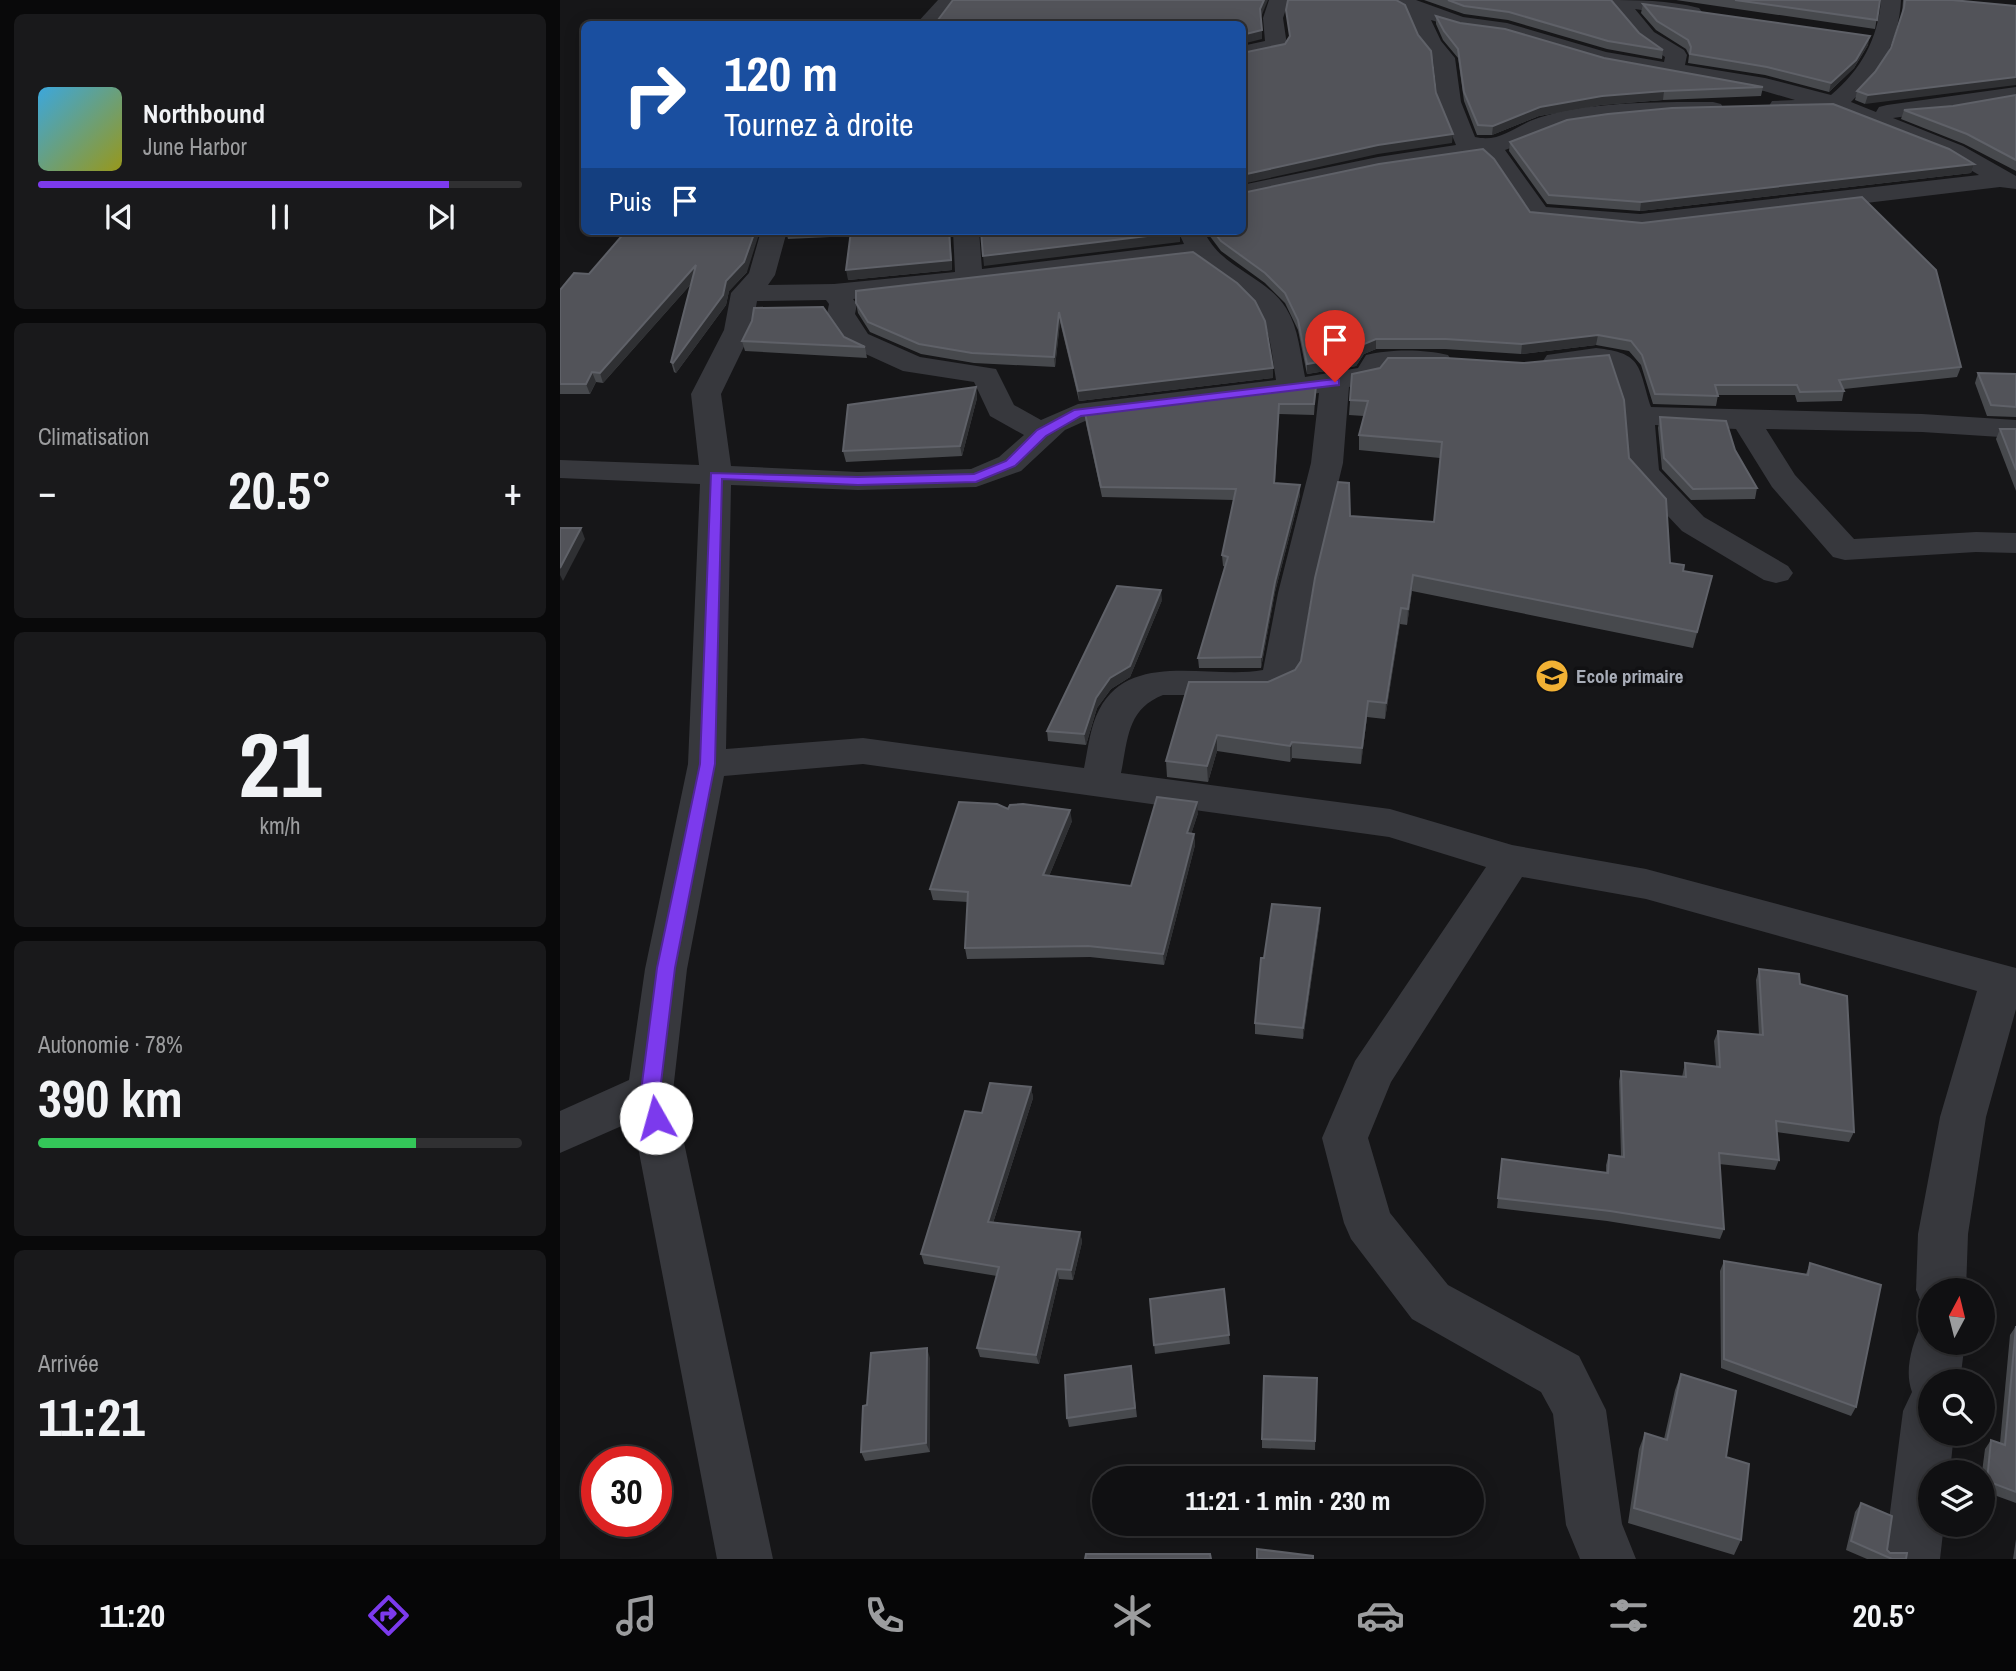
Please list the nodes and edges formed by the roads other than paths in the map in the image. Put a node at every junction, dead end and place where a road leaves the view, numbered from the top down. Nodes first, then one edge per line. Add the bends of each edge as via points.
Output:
1 (949, 0) edge
2 (1279, 0) edge
3 (1616, 0) edge
4 (1891, 0) edge
5 (1407, 3) edge
6 (1714, 15) edge
7 (929, 21) edge
8 (1859, 35) edge
9 (1885, 39) junction
10 (1246, 52) edge
11 (1673, 70) junction
12 (2016, 94) edge
13 (1834, 103) junction
14 (1760, 107) edge
15 (1735, 108) edge
16 (1864, 113) junction
17 (1489, 147) junction
18 (2010, 182) edge
19 (1246, 192) edge
20 (773, 235) edge
21 (966, 235) edge
22 (1196, 241) edge
23 (969, 276) junction
24 (834, 292) junction
25 (745, 293) junction
26 (1470, 362) edge
27 (1529, 365) edge
28 (1320, 384) junction
29 (1639, 415) junction
30 (1746, 421) junction
31 (2016, 429) edge
32 (1042, 433) junction
33 (560, 469) edge
34 (716, 475) junction
35 (2016, 543) edge
36 (1776, 573) dead end
37 (708, 764) junction
38 (1099, 784) junction
39 (1512, 860) junction
40 (2009, 983) edge
41 (650, 1091) junction
42 (560, 1133) edge
43 (1941, 1278) edge
44 (1926, 1446) edge
45 (745, 1559) edge
46 (1608, 1559) edge
47 (1912, 1559) edge

1 - 7 street
2 - 10 street via 1273,18 1276,45
3 - 6 street
3 - 11 street via 1647,36 1676,55
4 - 9 street
5 - 11 street via 1460,23 1507,29 1603,58
5 - 17 street via 1444,58 1445,90 1455,123 1466,142
8 - 9 street
9 - 13 street via 1875,58
11 - 13 street via 1765,85
12 - 16 street
13 - 14 street
13 - 16 street
15 - 17 street via 1640,109 1574,118 1539,126
16 - 18 street via 1955,151
17 - 18 street via 1538,214 1611,221 1640,222
17 - 19 street via 1378,164
20 - 25 street via 762,275
21 - 23 street
22 - 23 street
22 - 28 street via 1269,304 1282,327 1291,382
23 - 24 street
24 - 25 street
24 - 32 street via 858,341 913,365 986,375 1001,410
25 - 34 street via 738,330 706,394
26 - 28 street via 1376,361 1368,374
27 - 29 street via 1617,359 1624,366
28 - 32 street via 1078,413
28 - 38 street via 1327,463 1280,676 1268,683 1159,683 1135,692 1116,712
29 - 30 street
29 - 36 street via 1644,472 1693,524
30 - 31 street
30 - 35 street via 1783,480 1844,550
32 - 34 street via 1010,464 976,478 858,481
33 - 34 street
34 - 37 street
37 - 38 street via 863,751
37 - 41 street via 666,968
38 - 39 street via 1390,823
39 - 40 street via 1646,884
39 - 46 street via 1371,1074 1345,1138 1368,1223 1430,1302 1560,1374 1579,1410 1594,1525
40 - 43 street via 1963,1117 1943,1234
41 - 42 street
41 - 45 street
44 - 47 street

